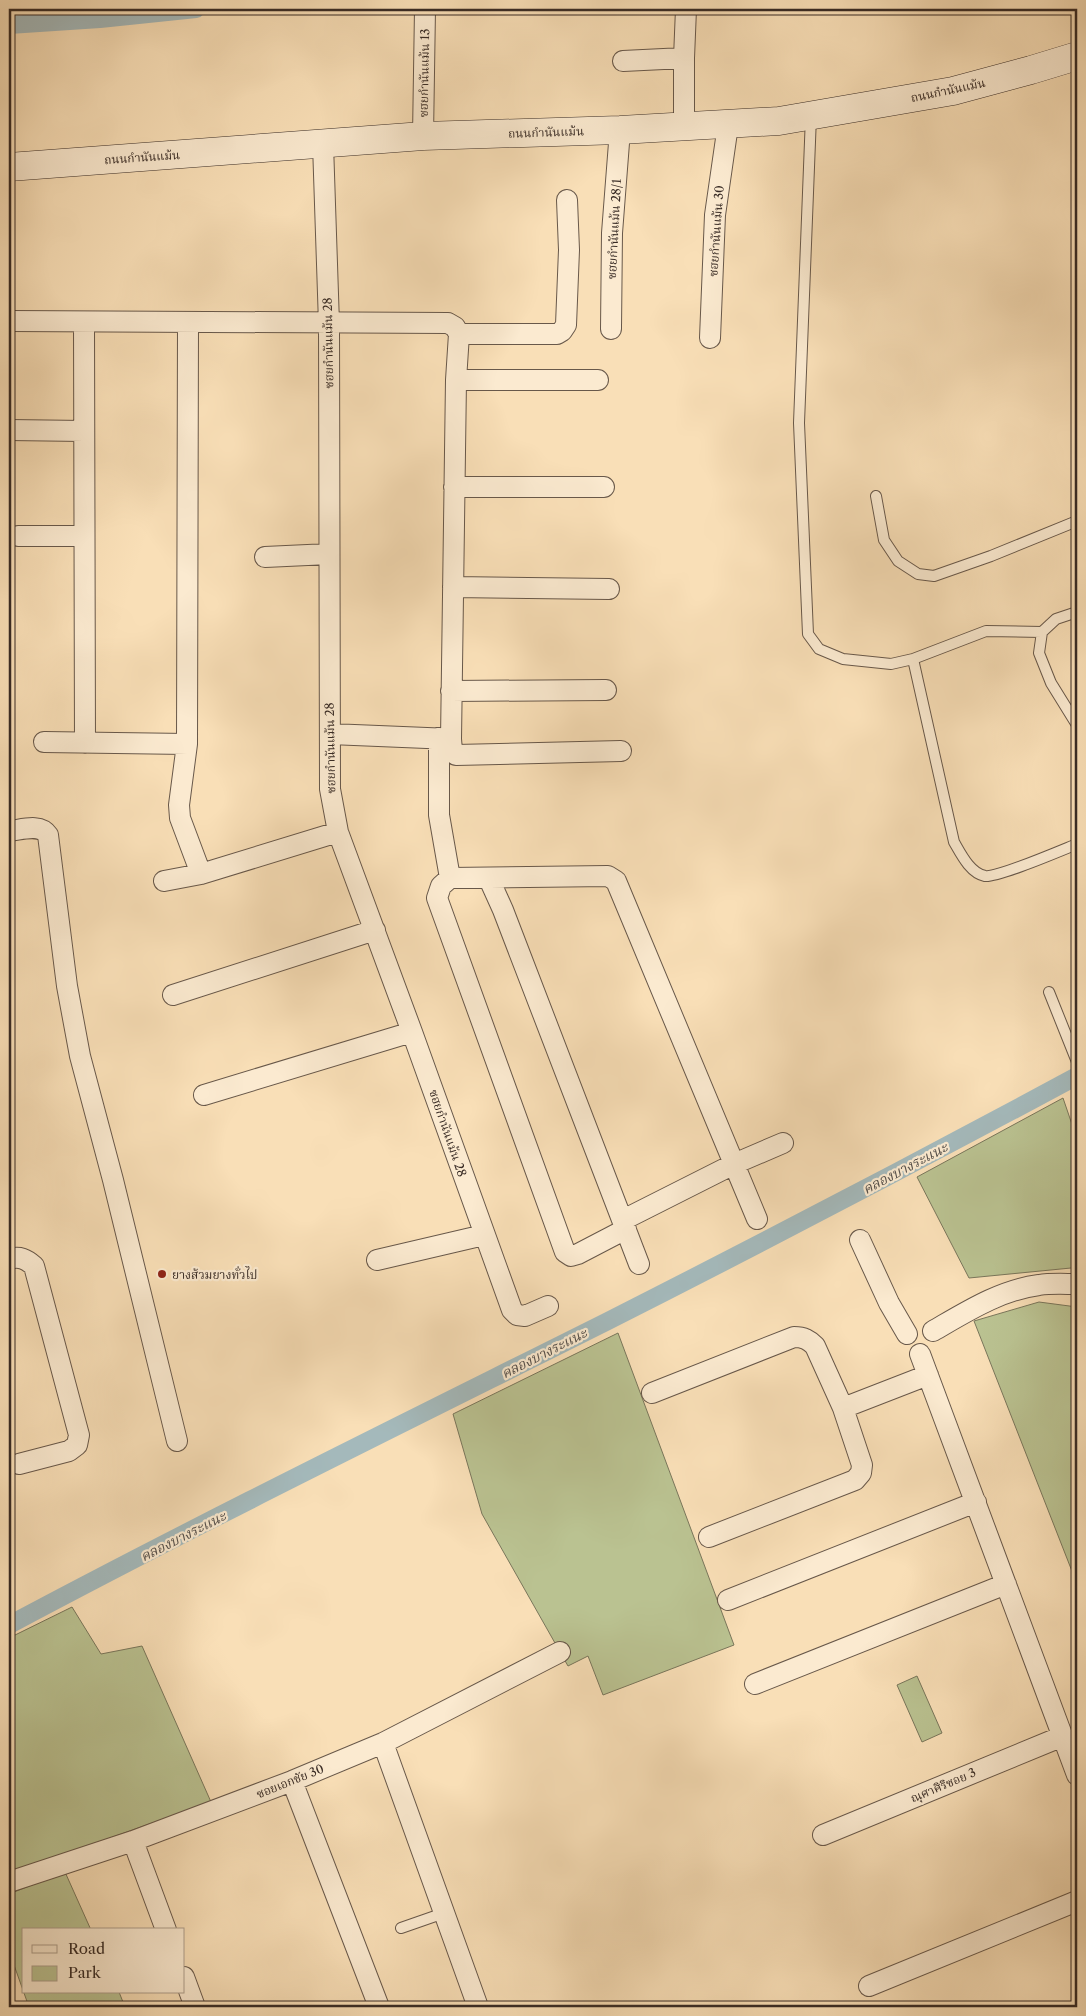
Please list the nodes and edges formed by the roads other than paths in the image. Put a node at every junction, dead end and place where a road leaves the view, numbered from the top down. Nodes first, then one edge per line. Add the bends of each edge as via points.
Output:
1 (425, 9) edge
2 (686, 17) edge
3 (1077, 56) edge
4 (684, 58) junction
5 (623, 61) dead end
6 (811, 115) junction
7 (728, 125) junction
8 (684, 126) junction
9 (620, 130) junction
10 (423, 136) junction
11 (323, 144) junction
12 (9, 167) edge
13 (567, 200) dead end
14 (9, 321) edge
15 (84, 322) junction
16 (188, 323) junction
17 (329, 324) junction
18 (611, 329) dead end
19 (459, 334) junction
20 (710, 338) dead end
21 (456, 380) junction
22 (598, 380) dead end
23 (9, 430) edge
24 (84, 431) junction
25 (454, 487) junction
26 (604, 487) dead end
27 (876, 496) dead end
28 (1077, 522) edge
29 (18, 536) dead end
30 (84, 536) junction
31 (329, 554) junction
32 (266, 557) dead end
33 (453, 587) junction
34 (610, 589) dead end
35 (1077, 612) edge
36 (1042, 632) junction
37 (913, 659) junction
38 (606, 690) dead end
39 (451, 691) junction
40 (1077, 725) edge
41 (330, 734) junction
42 (445, 738) junction
43 (44, 742) dead end
44 (85, 743) junction
45 (187, 744) junction
46 (621, 751) dead end
47 (9, 831) edge
48 (338, 832) junction
49 (1077, 844) edge
50 (201, 874) junction
51 (450, 878) junction
52 (490, 879) junction
53 (164, 881) dead end
54 (375, 930) junction
55 (1049, 992) dead end
56 (173, 995) dead end
57 (412, 1032) junction
58 (1077, 1062) edge
59 (204, 1095) dead end
60 (783, 1143) dead end
61 (734, 1164) junction
62 (757, 1219) dead end
63 (624, 1224) junction
64 (484, 1235) junction
65 (860, 1240) dead end
66 (9, 1260) edge
67 (377, 1260) dead end
68 (639, 1264) dead end
69 (1077, 1284) edge
70 (548, 1306) dead end
71 (933, 1331) junction
72 (907, 1334) junction
73 (920, 1354) junction
74 (928, 1375) junction
75 (652, 1393) dead end
76 (843, 1408) junction
77 (177, 1441) dead end
78 (19, 1464) dead end
79 (976, 1502) junction
80 (709, 1537) dead end
81 (1006, 1584) junction
82 (728, 1600) dead end
83 (560, 1652) dead end
84 (755, 1684) dead end
85 (1063, 1736) junction
86 (383, 1743) junction
87 (1077, 1774) edge
88 (292, 1781) junction
89 (823, 1835) dead end
90 (133, 1841) junction
91 (9, 1882) edge
92 (1077, 1901) edge
93 (444, 1913) junction
94 (165, 1928) edge
95 (400, 1928) dead end
96 (185, 1980) edge
97 (870, 1986) dead end
98 (195, 2007) edge
99 (379, 2007) edge
100 (478, 2007) edge

1 - 10 street, ซฮยกำนันแม้น 13
2 - 4 street
3 - 6 street, ถนนกำนันแม้น via 953,91
4 - 5 street
4 - 8 street
6 - 7 street, ถนนกำนันแม้น
6 - 37 lane via 799,423 808,634 819,648 843,659 892,664
7 - 8 street, ถนนกำนันแม้น
7 - 20 street, ซฮยกำนันแม้น 30 via 715,215
8 - 9 street, ถนนกำนันแม้น
9 - 10 street, ถนนกำนันแม้น
9 - 18 street, ซฮยกำนันแม้น 28/1 via 612,233
10 - 11 street, ถนนกำนันแม้น
11 - 12 street, ถนนกำนันแม้น
11 - 17 street, ซฮยกำนันแม้น 28
13 - 19 street via 569,250 566,325 562,331 556,334
14 - 15 street
15 - 16 street
15 - 24 street
16 - 17 street
16 - 45 street
17 - 19 street via 448,323
17 - 31 street, ซฮยกำนันแม้น 28
19 - 21 street
21 - 22 street
21 - 25 street
23 - 24 street
24 - 30 street
25 - 26 street
25 - 33 street
27 - 28 lane via 884,540 898,561 918,574 934,576
29 - 30 street
30 - 44 street
31 - 32 street
31 - 41 street, ซฮยกำนันแม้น 28
33 - 34 street
33 - 39 street
35 - 36 lane via 1056,619
36 - 37 lane via 986,631
36 - 40 lane via 1039,653 1051,683
37 - 49 lane via 954,842 964,860 976,872 986,876
38 - 39 street
39 - 42 street
41 - 42 street
41 - 48 street, ซฮยกำนันแม้น 28 via 330,789
42 - 46 street via 456,755
42 - 51 street via 439,815
43 - 44 street
44 - 45 street
45 - 50 street via 180,818
47 - 77 street via 39,828 48,835 67,986 80,1056
48 - 50 street
48 - 54 street, ซฮยกำนันแม้น 28
50 - 53 street
51 - 52 street
51 - 63 street via 441,886 437,898 564,1252 571,1256 578,1254
52 - 61 street via 608,876 616,881
52 - 63 street
54 - 56 street
54 - 57 street, ซฮยกำนันแม้น 28
55 - 58 lane
57 - 59 street
57 - 64 street, ซฮยกำนันแม้น 28
60 - 61 street
61 - 62 street
61 - 63 street
63 - 68 street
64 - 67 street
64 - 70 street, ซฮยกำนันแม้น 28 via 517,1316
65 - 72 street via 888,1303
66 - 78 street via 26,1259 34,1266 79,1435 77,1445 69,1451
69 - 71 street via 1039,1285 1005,1294 975,1306
71 - 72 street via 921,1324 912,1327
71 - 73 street via 934,1344 929,1351
72 - 73 street via 908,1348
73 - 74 street
74 - 76 street
74 - 79 street
75 - 76 street via 801,1337 815,1346
76 - 80 street via 862,1465 855,1480
79 - 81 street
79 - 82 street
81 - 84 street
81 - 85 street
83 - 86 street, ซอยเอกชัย 30
85 - 87 street
85 - 89 street, ณุศาศิริซอย 3
86 - 88 street, ซอยเอกชัย 30
86 - 93 street
88 - 90 street, ซอยเอกชัย 30
88 - 99 street
90 - 91 street, ซอยเอกชัย 30
90 - 94 street
92 - 97 street
93 - 95 lane
93 - 100 street
96 - 98 street

